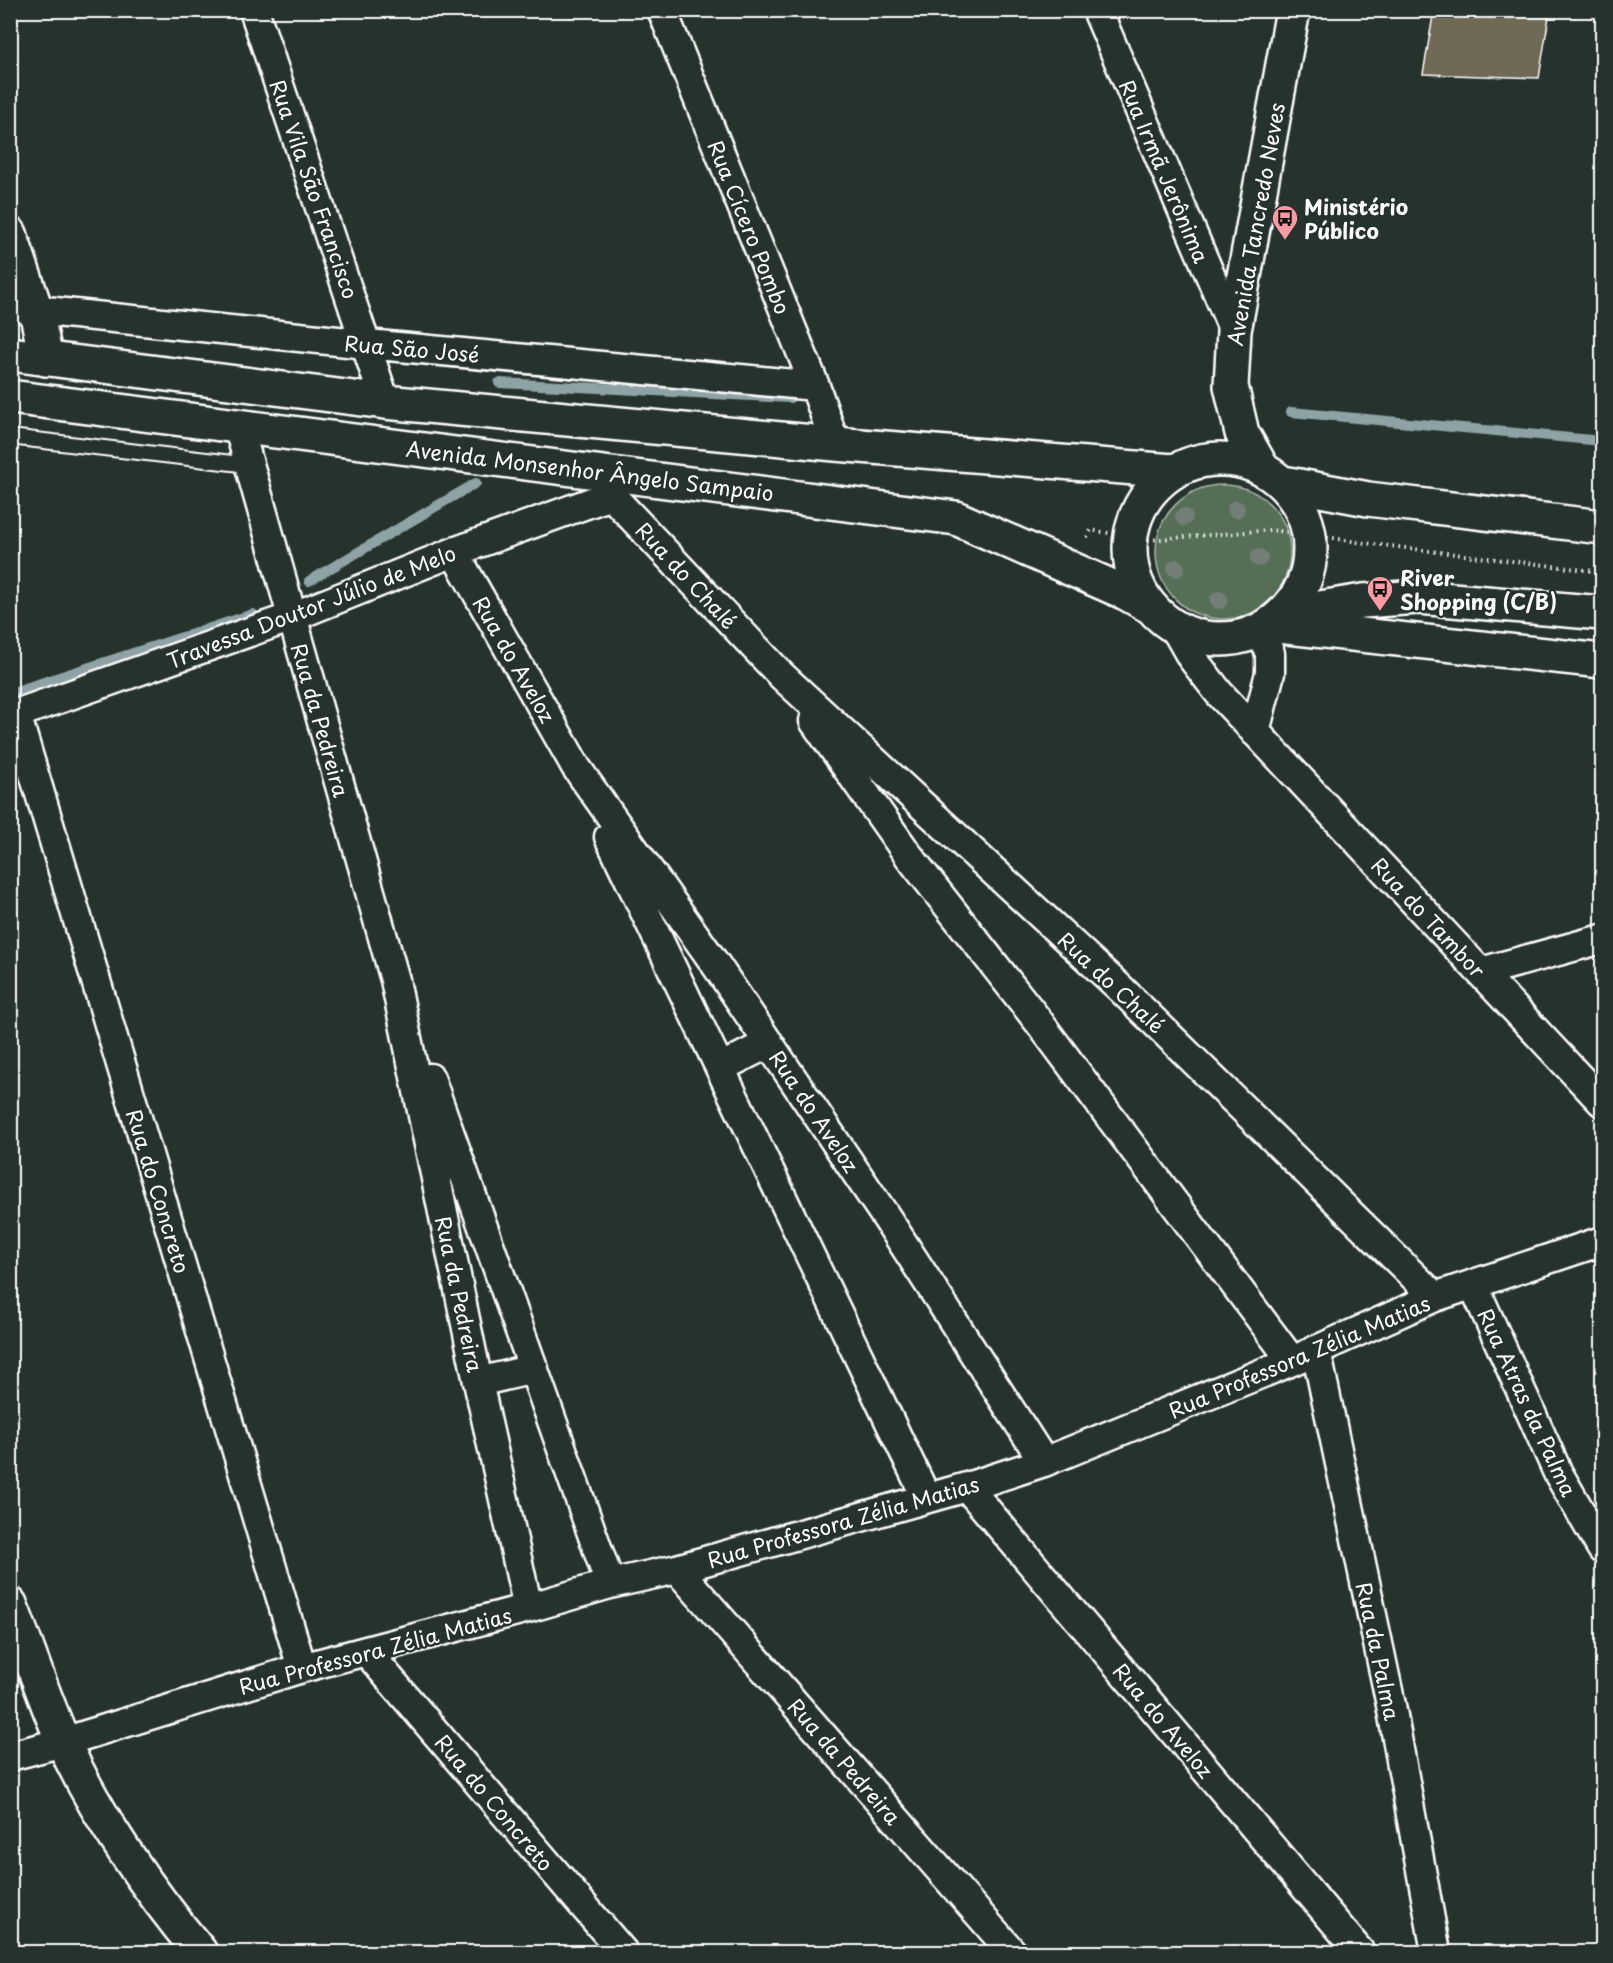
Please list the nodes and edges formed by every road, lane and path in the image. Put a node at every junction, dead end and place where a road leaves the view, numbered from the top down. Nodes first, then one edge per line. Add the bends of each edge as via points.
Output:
1 (254, 10) edge
2 (662, 10) edge
3 (1097, 10) edge
4 (1293, 10) edge
5 (10, 234) edge
6 (23, 308) edge
7 (1234, 331) junction
8 (367, 344) junction
9 (10, 354) edge
10 (46, 359) junction
11 (815, 386) junction
12 (10, 397) edge
13 (385, 402) junction
14 (238, 424) junction
15 (10, 437) edge
16 (836, 444) junction
17 (249, 465) junction
18 (1173, 471) junction
19 (1273, 476) junction
20 (604, 483) junction
21 (1602, 527) edge
22 (1309, 534) junction
23 (1130, 538) junction
24 (454, 552) junction
25 (1072, 571) junction
26 (1602, 572) edge
27 (1602, 613) edge
28 (292, 616) junction
29 (1163, 618) junction
30 (1271, 623) junction
31 (1602, 662) edge
32 (781, 675) junction
33 (13, 715) edge
34 (1255, 732) junction
35 (576, 767) junction
36 (1602, 939) edge
37 (1481, 972) junction
38 (395, 980) junction
39 (769, 1043) junction
40 (720, 1068) junction
41 (1602, 1102) edge
42 (1602, 1241) edge
43 (1473, 1284) junction
44 (1435, 1297) junction
45 (1304, 1356) junction
46 (534, 1368) junction
47 (478, 1382) junction
48 (1044, 1462) junction
49 (967, 1487) junction
50 (926, 1497) junction
51 (1602, 1550) edge
52 (677, 1569) junction
53 (610, 1584) junction
54 (10, 1604) edge
55 (528, 1608) junction
56 (366, 1651) junction
57 (302, 1668) junction
58 (63, 1742) junction
59 (10, 1756) edge
60 (200, 1953) edge
61 (623, 1953) edge
62 (1012, 1953) edge
63 (1360, 1953) edge
64 (1436, 1953) edge

1 - 8 street, Rua Vila São Francisco
2 - 11 street, Rua Cícero Pombo
3 - 7 street, Rua Irmã Jerônima
4 - 7 main road, Avenida Tancredo Neves
5 - 6 main road
6 - 8 street, Rua São José
6 - 10 main road
7 - 19 main road, Avenida Tancredo Neves via 1231,386 1242,433
8 - 11 street, Rua São José
8 - 13 street, Rua Vila São Francisco
9 - 10 main road, Avenida Monsenhor Ângelo Sampaio
10 - 13 main road, Avenida Monsenhor Ângelo Sampaio
11 - 16 street, Rua Cícero Pombo
12 - 14 main road, Avenida Monsenhor Ângelo Sampaio
13 - 16 main road, Avenida Monsenhor Ângelo Sampaio
14 - 17 street, Rua da Pedreira
14 - 20 main road, Avenida Monsenhor Ângelo Sampaio
15 - 17 lane
16 - 18 main road, Avenida Monsenhor Ângelo Sampaio
17 - 28 street, Rua da Pedreira
18 - 19 main road via 1202,460 1232,458
18 - 23 main road via 1152,489 1137,512
19 - 21 main road via 1368,499
19 - 22 main road, Avenida Tancredo Neves via 1301,507
20 - 24 street, Travessa Doutor Júlio de Melo
20 - 25 main road, Avenida Monsenhor Ângelo Sampaio via 956,518
20 - 32 street, Rua do Chalé
22 - 23 path via 1270,530 1149,540
22 - 26 path
22 - 30 main road, Avenida Tancredo Neves via 1309,563 1301,591
23 - 25 path via 1091,530
23 - 29 main road via 1131,563 1138,587
24 - 28 street, Travessa Doutor Júlio de Melo
24 - 35 street, Rua do Aveloz
25 - 29 main road, Avenida Monsenhor Ângelo Sampaio via 1126,593
27 - 30 main road via 1418,597 1363,601
28 - 33 street, Travessa Doutor Júlio de Melo
28 - 38 street, Rua da Pedreira
29 - 30 main road, Avenida Monsenhor Ângelo Sampaio via 1203,638 1232,639
29 - 34 street, Rua do Tambor via 1204,675
30 - 31 main road
30 - 34 street via 1270,673
32 - 44 street, Rua do Chalé via 1120,988
32 - 45 street, Rua do Chalé via 909,855
33 - 57 street, Rua do Concreto
34 - 37 street, Rua do Tambor
35 - 39 street, Rua do Aveloz
35 - 40 street, Rua do Aveloz
36 - 37 street
37 - 41 street, Rua do Tambor
38 - 46 street, Rua da Pedreira
38 - 47 street, Rua da Pedreira
39 - 40 street
39 - 48 street, Rua do Aveloz
40 - 50 street, Rua do Aveloz
42 - 43 street, Rua Professora Zélia Matias
43 - 44 street, Rua Professora Zélia Matias
43 - 51 street, Rua Atras da Palma via 1558,1473
44 - 45 street, Rua Professora Zélia Matias
45 - 48 street, Rua Professora Zélia Matias
45 - 64 street, Rua da Palma via 1391,1705
46 - 47 street
46 - 53 street, Rua da Pedreira
47 - 55 street, Rua da Pedreira
48 - 49 street, Rua Professora Zélia Matias
49 - 50 street, Rua Professora Zélia Matias
49 - 63 street, Rua do Aveloz
50 - 52 street, Rua Professora Zélia Matias
52 - 53 street, Rua Professora Zélia Matias
52 - 62 street, Rua da Pedreira
53 - 55 street, Rua Professora Zélia Matias
54 - 58 main road
55 - 56 street, Rua Professora Zélia Matias
56 - 57 street, Rua Professora Zélia Matias
56 - 61 street, Rua do Concreto
57 - 58 street, Rua Professora Zélia Matias
58 - 59 street, Rua Professora Zélia Matias
58 - 60 main road via 120,1843

